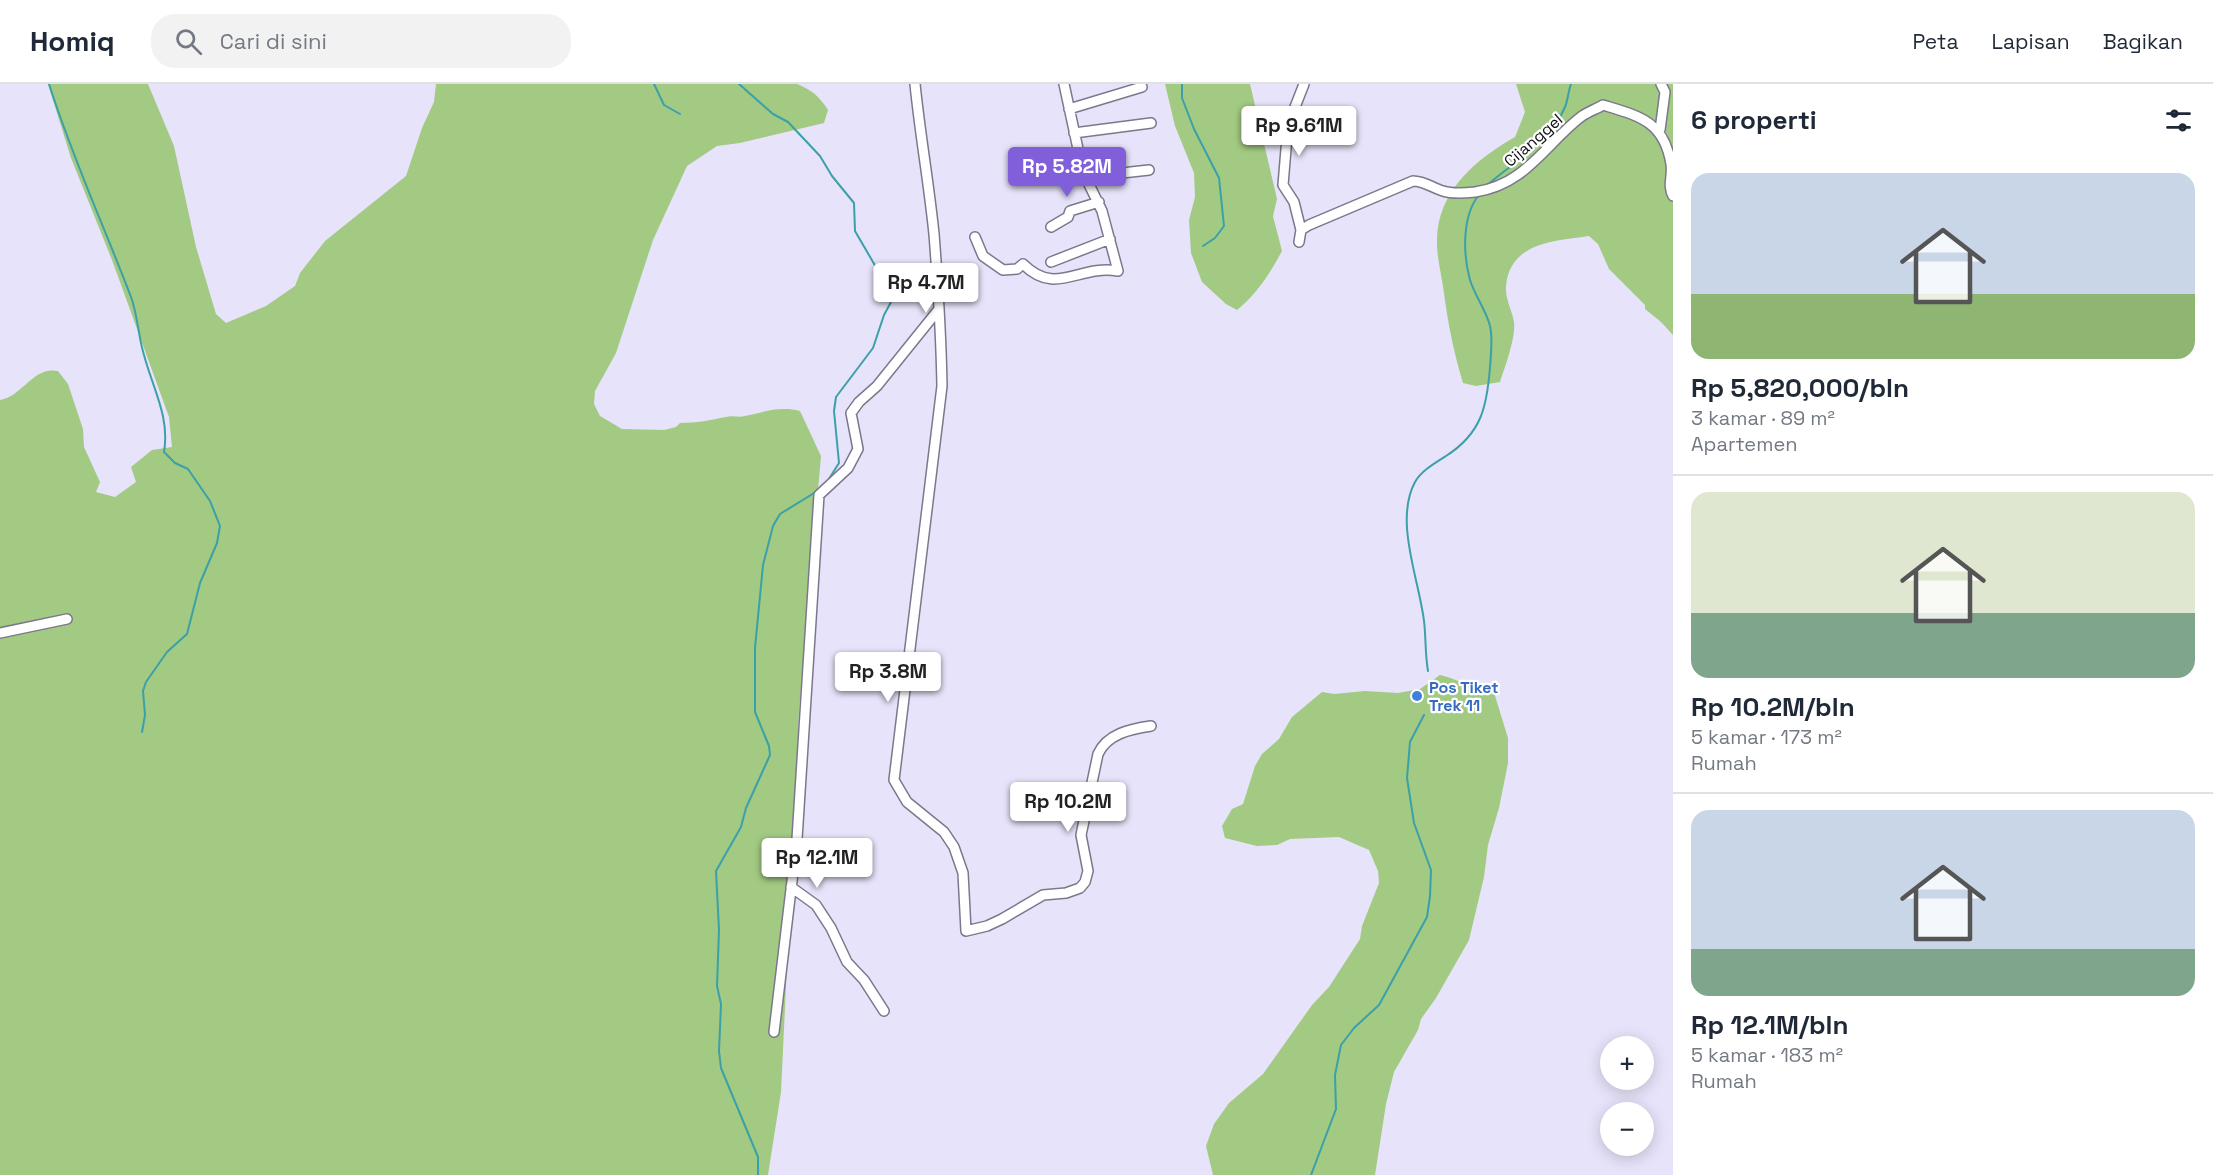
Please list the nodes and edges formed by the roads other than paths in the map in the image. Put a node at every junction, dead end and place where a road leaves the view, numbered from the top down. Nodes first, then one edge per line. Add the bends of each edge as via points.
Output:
1 (915, 84) edge
2 (1064, 84) edge
3 (1304, 84) edge
4 (1661, 84) edge
5 (1142, 87) dead end
6 (1069, 109) junction
7 (1151, 123) dead end
8 (1660, 130) junction
9 (1074, 134) junction
10 (1149, 170) dead end
11 (1087, 181) junction
12 (1673, 196) edge
13 (1099, 202) junction
14 (1052, 228) dead end
15 (1301, 230) junction
16 (975, 237) dead end
17 (1110, 239) junction
18 (1299, 242) dead end
19 (1052, 262) dead end
20 (939, 309) junction
21 (67, 619) dead end
22 (0, 633) edge
23 (1151, 726) dead end
24 (791, 887) junction
25 (884, 1011) dead end
26 (774, 1032) dead end

1 - 20 street
2 - 6 street
3 - 15 street via 1288,125 1283,185 1294,202
4 - 8 street via 1665,92
5 - 6 street
6 - 9 street
7 - 9 street
8 - 12 street via 1671,165 1669,186
8 - 15 street, Cijanggel via 1635,115 1603,105 1582,116 1510,181 1475,192 1448,192 1413,181
9 - 11 street
10 - 11 street
11 - 13 street
13 - 14 street via 1070,212
13 - 17 street
15 - 18 street
16 - 17 street via 983,256 994,266 1008,271 1023,264 1048,280 1099,270 1118,271
17 - 19 street
20 - 23 street via 942,386 894,780 907,802 944,832 954,847 963,873 966,931 1002,919 1043,895 1080,888 1088,871 1082,835 1102,744
20 - 24 street via 878,386 851,413 858,449 848,468 819,495
21 - 22 street
24 - 25 street via 816,905 847,962
24 - 26 street

